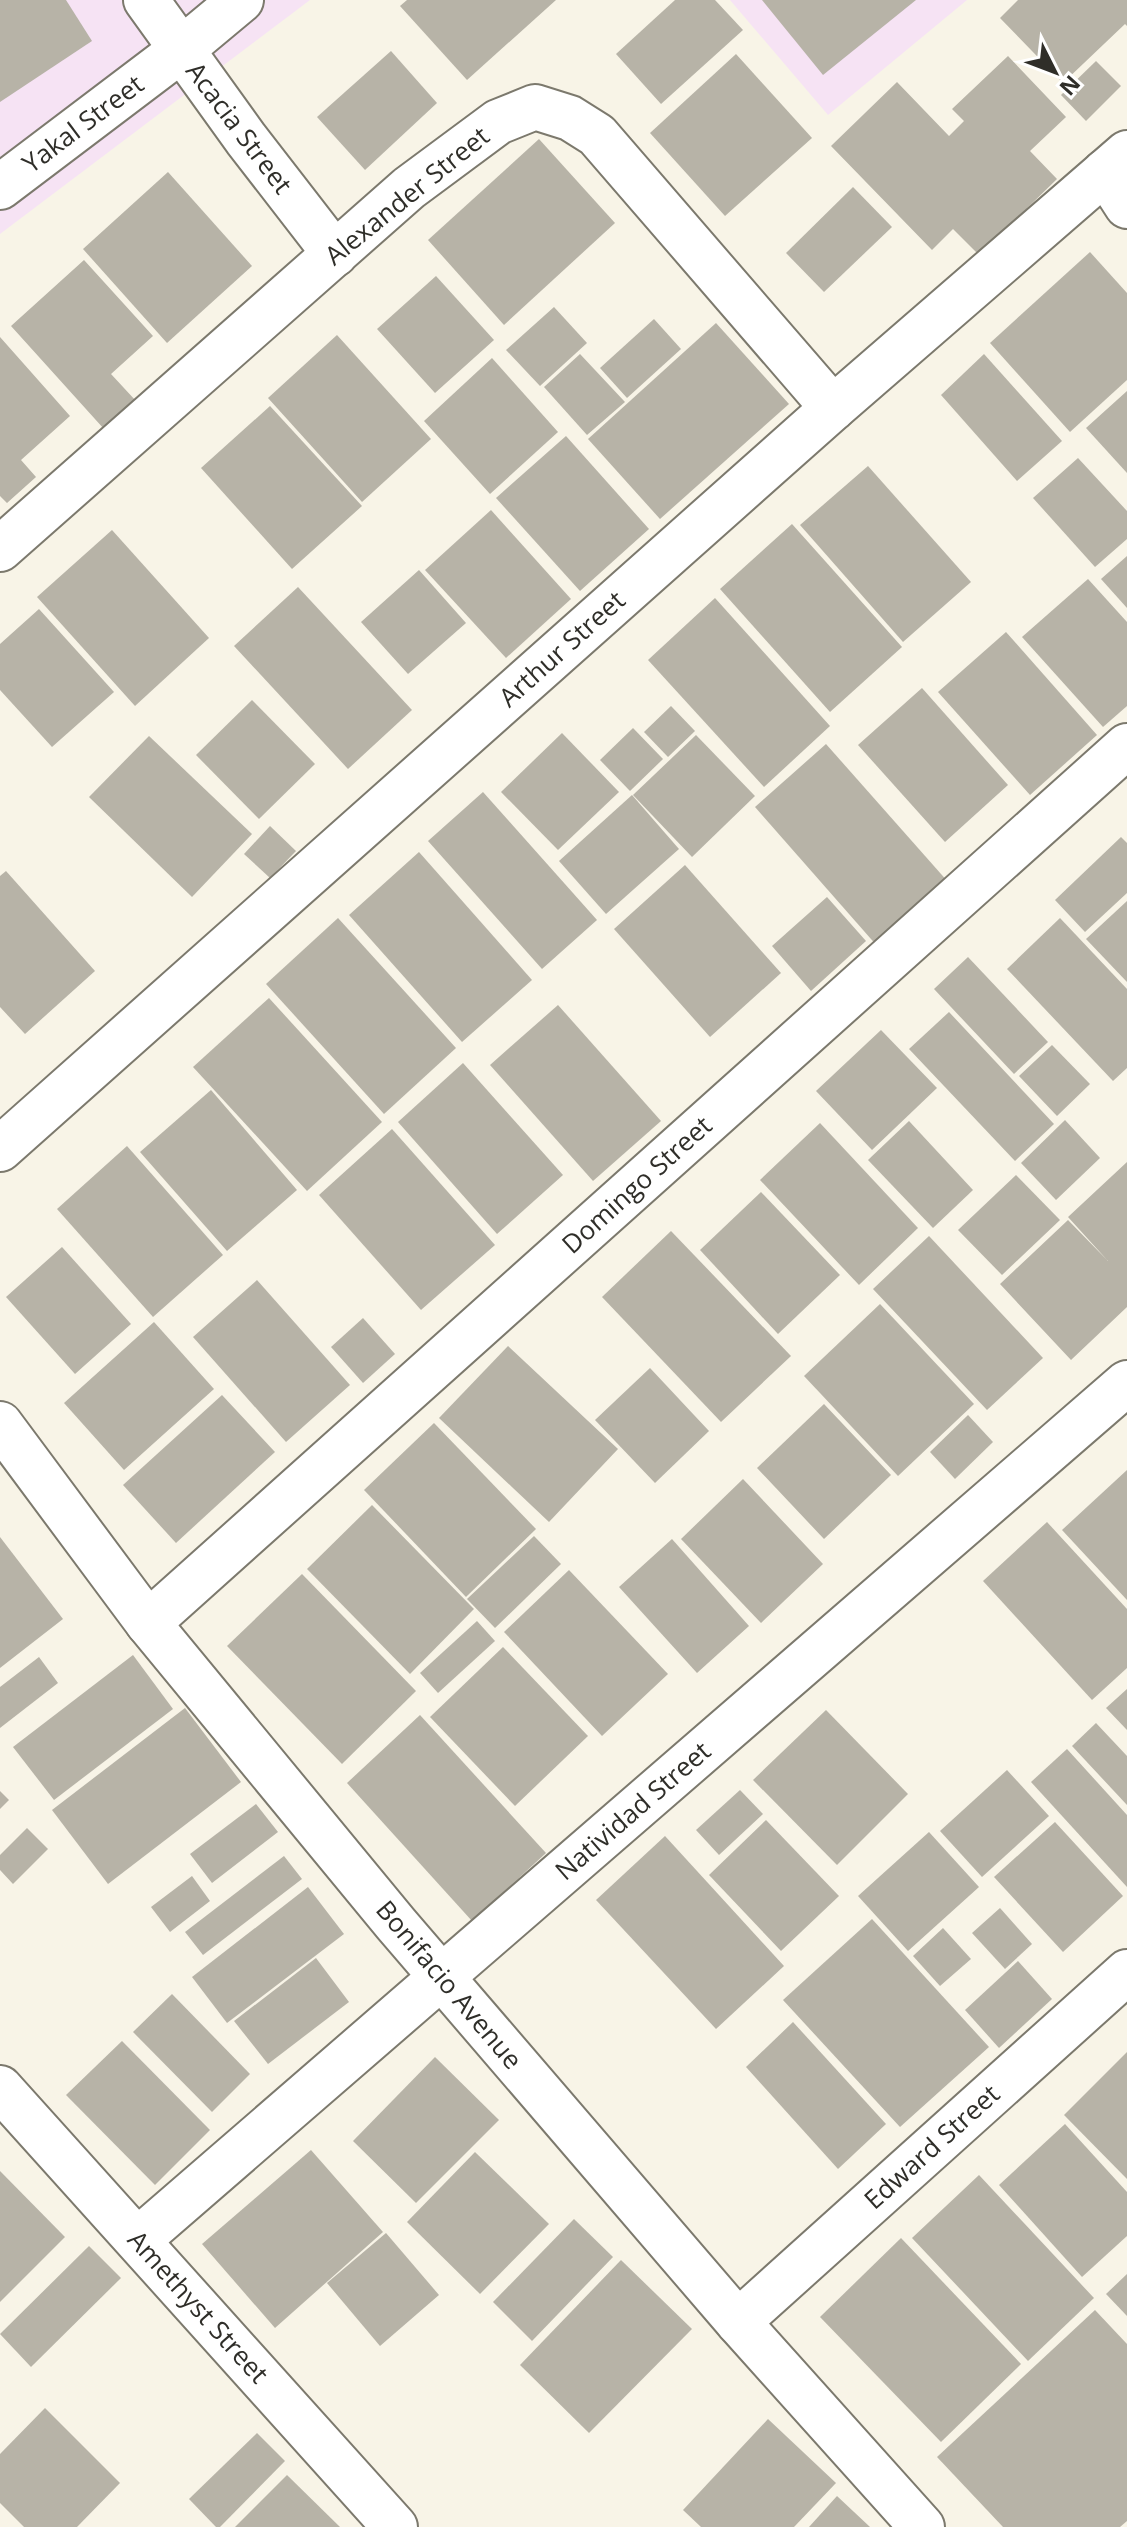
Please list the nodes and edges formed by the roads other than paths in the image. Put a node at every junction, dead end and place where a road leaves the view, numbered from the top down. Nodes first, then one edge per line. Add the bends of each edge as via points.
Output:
1 (146, 0) edge
2 (241, 0) edge
3 (181, 50) junction
4 (1120, 177) edge
5 (0, 187) edge
6 (335, 254) junction
7 (833, 408) junction
8 (0, 549) edge
9 (1127, 746) edge
10 (0, 1149) edge
11 (1127, 1383) edge
12 (0, 1424) edge
13 (148, 1623) junction
14 (1127, 1972) edge
15 (441, 1978) junction
16 (0, 2088) edge
17 (139, 2239) junction
18 (738, 2322) junction
19 (395, 2527) edge
20 (922, 2527) edge

1 - 3 street, Acacia Street
2 - 3 street, Yakal Street
3 - 5 street, Yakal Street
3 - 6 street, Acacia Street
4 - 7 street, Arthur Street
6 - 7 street, Alexander Street via 409,188 498,122 535,107 570,118 597,135
6 - 8 street, Alexander Street
7 - 10 street, Arthur Street
9 - 13 street, Domingo Street
11 - 15 street, Natividad Street
12 - 13 street, Bonifacio Avenue
13 - 15 street, Bonifacio Avenue
14 - 18 street, Edward Street
15 - 17 street, Natividad Street
15 - 18 street, Bonifacio Avenue
16 - 17 street, Amethyst Street
17 - 19 street, Amethyst Street
18 - 20 street, Bonifacio Avenue

